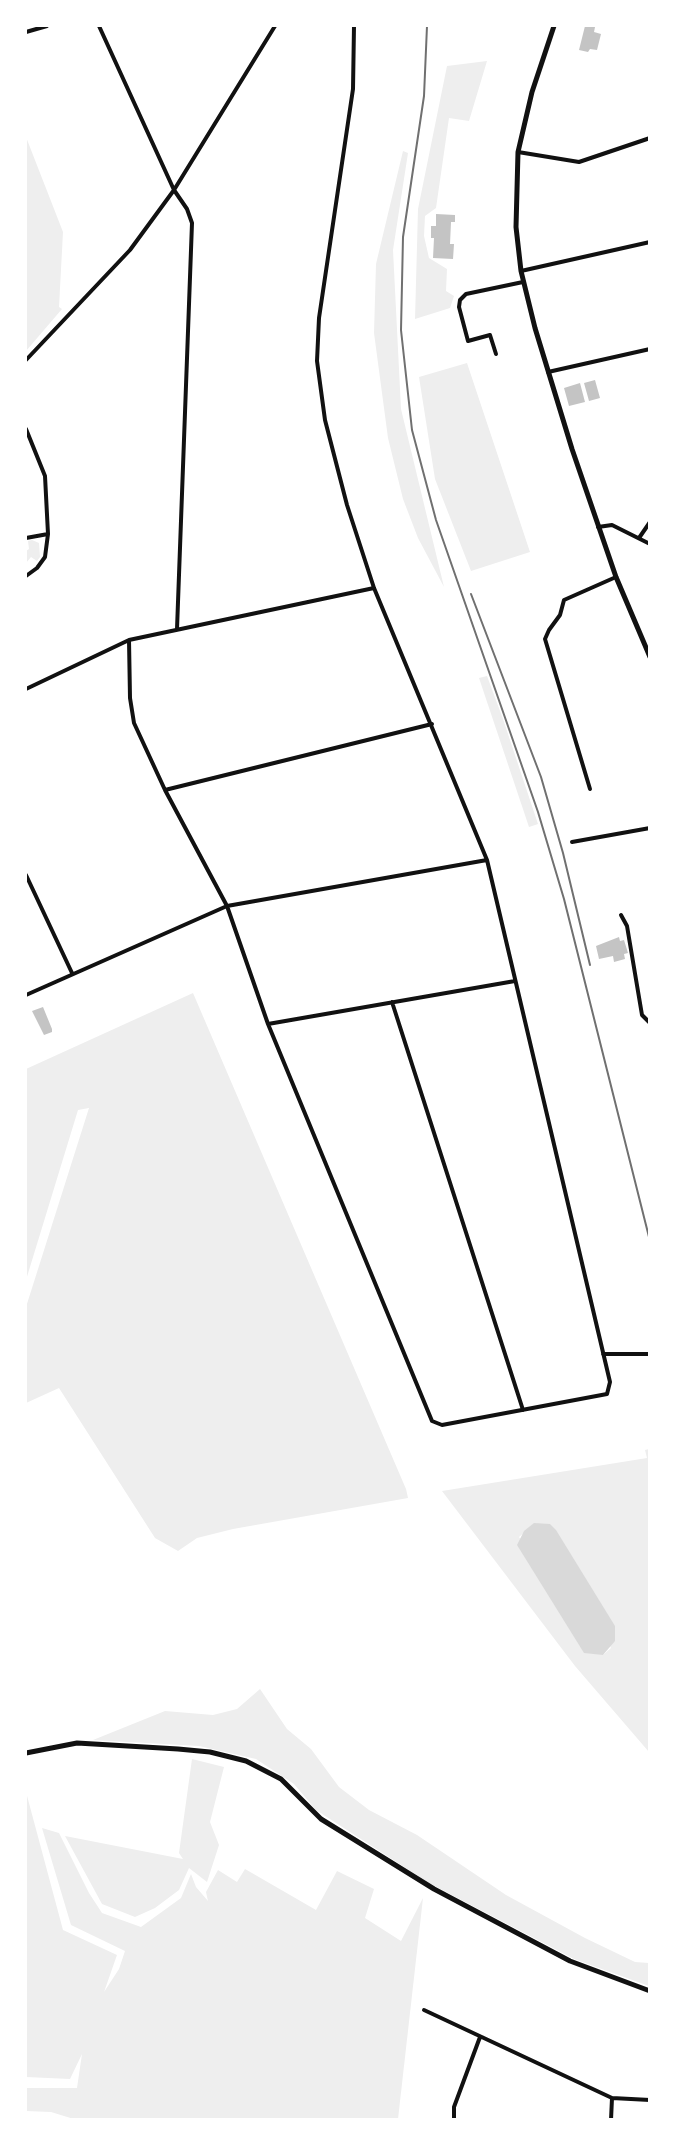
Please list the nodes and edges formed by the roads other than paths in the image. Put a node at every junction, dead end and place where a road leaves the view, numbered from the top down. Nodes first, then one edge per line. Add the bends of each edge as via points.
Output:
1 (47, 26) edge
2 (99, 26) edge
3 (275, 26) edge
4 (354, 26) edge
5 (554, 26) edge
6 (26, 32) edge
7 (650, 138) edge
8 (518, 152) junction
9 (174, 190) junction
10 (650, 242) edge
11 (521, 271) junction
12 (523, 282) junction
13 (650, 350) edge
14 (496, 354) dead end
15 (26, 360) edge
16 (548, 372) junction
17 (26, 429) edge
18 (650, 522) edge
19 (598, 527) junction
20 (48, 534) junction
21 (26, 538) edge
22 (639, 538) junction
23 (650, 544) edge
24 (26, 576) edge
25 (616, 577) junction
26 (374, 588) junction
27 (177, 629) junction
28 (129, 640) junction
29 (650, 657) edge
30 (26, 689) edge
31 (432, 724) junction
32 (590, 789) dead end
33 (165, 790) junction
34 (650, 828) edge
35 (572, 842) dead end
36 (487, 860) junction
37 (26, 875) edge
38 (227, 906) junction
39 (621, 915) dead end
40 (72, 973) junction
41 (515, 981) junction
42 (26, 995) edge
43 (392, 1002) junction
44 (650, 1023) edge
45 (268, 1024) junction
46 (603, 1354) junction
47 (650, 1354) edge
48 (523, 1410) junction
49 (26, 1753) edge
50 (650, 1991) edge
51 (424, 2010) dead end
52 (480, 2037) junction
53 (612, 2098) junction
54 (650, 2100) edge
55 (454, 2120) edge
56 (610, 2120) edge

1 - 6 street
2 - 9 street
3 - 9 street
4 - 26 street via 353,89 322,287 317,360 324,420 346,505
5 - 8 main road via 532,92
7 - 8 street via 579,162
8 - 11 main road via 516,227
9 - 15 street via 130,250
9 - 27 street via 190,216 193,231
10 - 11 street
11 - 12 main road
12 - 14 street via 466,294 460,300 468,341 490,335
12 - 16 main road
13 - 16 street
16 - 19 main road
17 - 20 street via 45,476
18 - 22 street
19 - 22 street via 612,525
19 - 25 main road
20 - 21 street
20 - 24 street via 45,557
22 - 23 street
25 - 29 main road
25 - 32 street via 564,600 545,639
26 - 27 street
26 - 31 street
27 - 28 street
28 - 30 street
28 - 33 street via 134,723
31 - 33 street
31 - 36 street
33 - 38 street
34 - 35 street
36 - 38 street
36 - 41 street
37 - 40 street
38 - 40 street
38 - 45 street
39 - 44 street via 627,926 642,1015
40 - 42 street
41 - 43 street
41 - 46 street
43 - 45 street
43 - 48 street
45 - 48 street via 430,1418 442,1425
46 - 47 street
46 - 48 street via 610,1382 605,1395
49 - 50 main road via 77,1743 210,1752 246,1761 281,1779 321,1820 434,1889 570,1961
51 - 52 street
52 - 53 street
52 - 55 street via 454,2107
53 - 54 street
53 - 56 street

